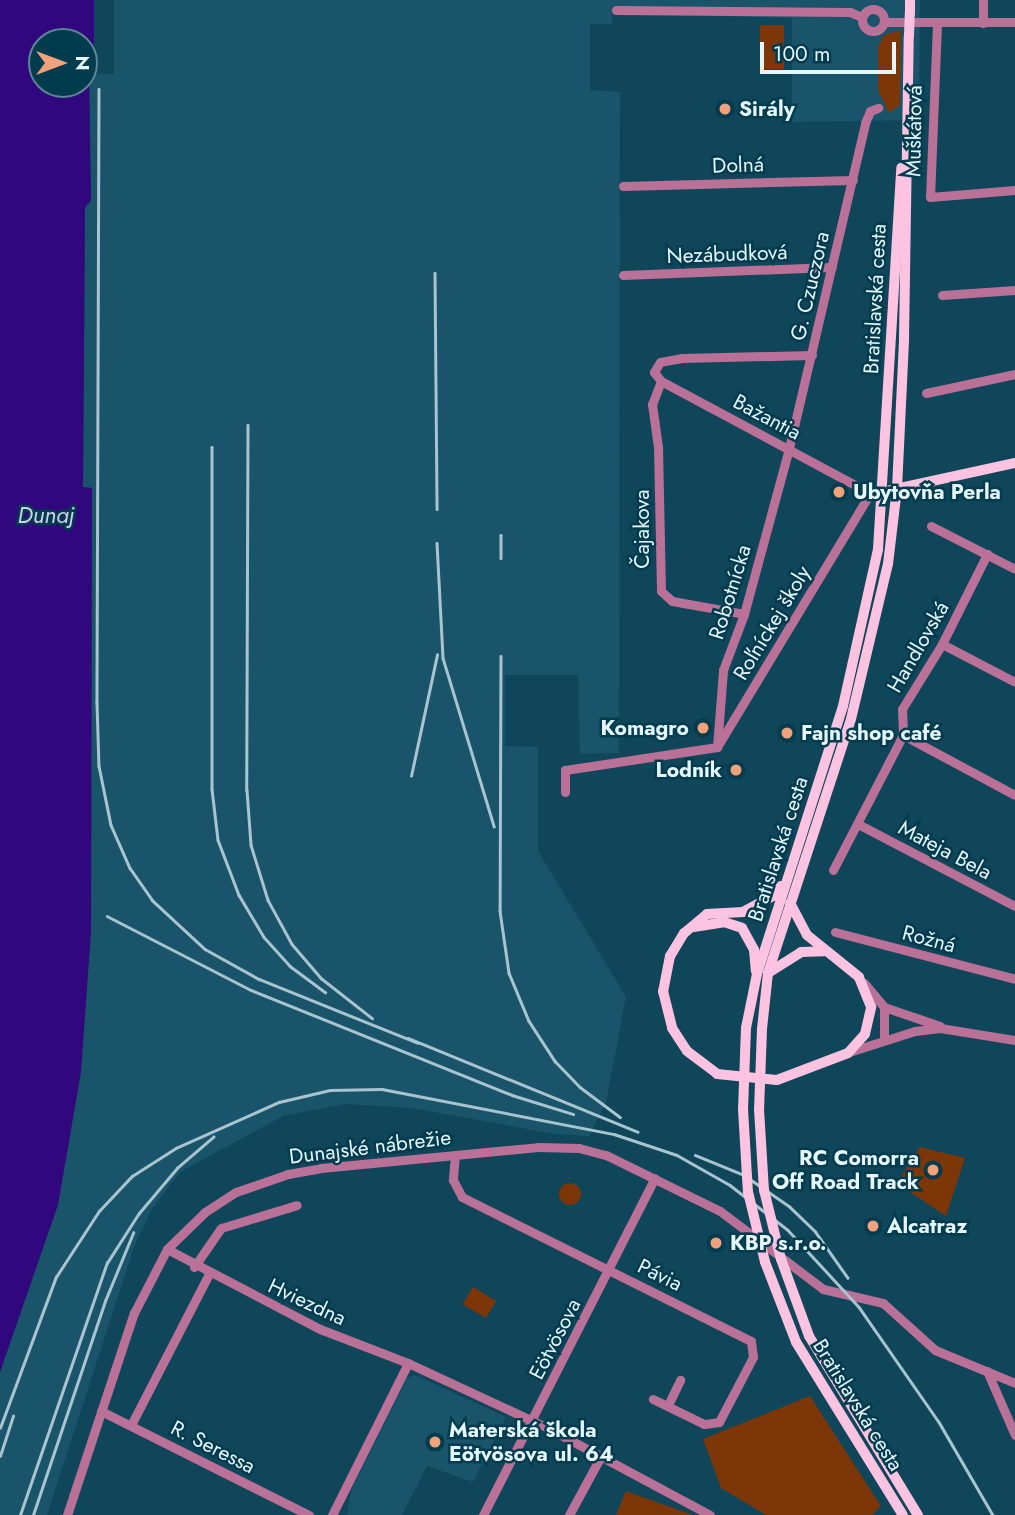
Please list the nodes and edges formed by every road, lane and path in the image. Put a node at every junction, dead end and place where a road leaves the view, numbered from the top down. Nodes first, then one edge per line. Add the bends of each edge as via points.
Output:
1 (910, 0) edge
2 (983, 0) edge
3 (616, 10) dead end
4 (862, 17) junction
5 (884, 22) junction
6 (1015, 22) edge
7 (983, 23) junction
8 (937, 24) junction
9 (909, 36) junction
10 (878, 108) dead end
11 (853, 180) junction
12 (623, 186) dead end
13 (1015, 190) edge
14 (832, 267) junction
15 (623, 275) dead end
16 (1015, 290) edge
17 (942, 295) dead end
18 (812, 355) junction
19 (1015, 374) edge
20 (661, 381) junction
21 (926, 393) dead end
22 (789, 449) junction
23 (1015, 463) edge
24 (897, 489) junction
25 (885, 491) junction
26 (870, 493) junction
27 (931, 526) dead end
28 (987, 554) junction
29 (1015, 569) edge
30 (744, 614) junction
31 (942, 644) junction
32 (1015, 682) edge
33 (903, 735) junction
34 (717, 747) junction
35 (565, 792) dead end
36 (1015, 794) edge
37 (858, 824) junction
38 (833, 870) dead end
39 (788, 874) junction
40 (790, 903) junction
41 (1015, 906) edge
42 (691, 928) junction
43 (835, 932) dead end
44 (824, 951) junction
45 (763, 974) junction
46 (859, 977) junction
47 (1015, 979) edge
48 (884, 1007) junction
49 (871, 1018) junction
50 (955, 1029) junction
51 (884, 1040) junction
52 (1015, 1041) edge
53 (848, 1053) junction
54 (455, 1155) junction
55 (655, 1178) junction
56 (297, 1205) dead end
57 (167, 1250) junction
58 (194, 1267) junction
59 (610, 1270) junction
60 (209, 1274) junction
61 (408, 1363) junction
62 (987, 1371) junction
63 (680, 1380) dead end
64 (1015, 1383) edge
65 (653, 1399) dead end
66 (668, 1405) junction
67 (101, 1411) junction
68 (532, 1422) junction
69 (131, 1425) junction
70 (1015, 1435) edge
71 (601, 1456) junction
72 (67, 1515) edge
73 (309, 1515) edge
74 (332, 1515) edge
75 (483, 1515) edge
76 (569, 1515) edge
77 (710, 1515) edge
78 (903, 1515) edge
79 (918, 1515) edge

1 - 9 main road, Bratislavská cesta, bridge
2 - 7 street
3 - 4 street via 850,12
4 - 5 street via 875,9
4 - 5 street via 863,26 870,31
5 - 8 street
6 - 7 street
7 - 8 street
8 - 13 street, Muškátová via 930,197
9 - 24 main road, Bratislavská cesta
9 - 25 main road, Bratislavská cesta
10 - 11 street, G. Czuczora via 870,111 863,131
11 - 12 street, Dolná
11 - 14 street, G. Czuczora
14 - 15 street, Nezábudková
14 - 18 street, G. Czuczora
16 - 17 street
18 - 20 street via 682,358 660,362 654,368
18 - 22 street, G. Czuczora
19 - 21 street
20 - 22 street, Bažantia
20 - 30 street, Čajakova via 652,404 659,447 661,591 672,601
22 - 26 street, Bažantia
22 - 30 street, Robotnícka
23 - 24 main road
24 - 25 main road
24 - 40 main road, Bratislavská cesta via 888,564 867,660 834,778
25 - 26 street
25 - 39 main road, Bratislavská cesta via 857,653
26 - 34 street, Roľníckej školy
27 - 28 street
28 - 29 street
28 - 31 street, Handlovská
30 - 34 street, Robotnícka via 723,670
31 - 32 street
31 - 33 street, Handlovská via 902,709
33 - 36 street
33 - 37 street, Handlovská
34 - 35 street via 565,770
37 - 38 street, Handlovská
37 - 41 street, Mateja Bela
39 - 42 main road via 774,896 758,905 743,912 707,914
39 - 45 main road, Bratislavská cesta
40 - 44 main road via 807,935
40 - 45 main road, Bratislavská cesta
42 - 45 main road via 724,922 742,928
42 - 53 main road via 673,948 663,991 676,1036 699,1063 725,1076 766,1081
43 - 47 street, Rožná
44 - 45 main road via 801,952
44 - 46 main road
45 - 78 main road, Bratislavská cesta, bridge via 746,1028 743,1109 748,1192 765,1262 796,1342
45 - 79 main road, Bratislavská cesta, bridge via 758,1109 764,1190 781,1259 809,1336
46 - 48 street
46 - 49 main road via 869,997
48 - 50 street via 910,1019
48 - 51 street
49 - 51 street
49 - 53 main road via 865,1034
50 - 51 street via 915,1031
50 - 52 street
51 - 53 street
54 - 55 street, Dunajské nábrežie via 579,1148 621,1160
54 - 57 street, Dunajské nábrežie via 321,1168 260,1182 205,1212
54 - 59 street, Pávia via 453,1180 462,1197
55 - 59 street, Eötvösova
55 - 62 street, Dunajské nábrežie via 720,1211 823,1289 883,1303 935,1350
56 - 58 street via 221,1228
57 - 58 street, Hviezdna
57 - 67 street, Dunajské nábrežie via 134,1313
58 - 60 street, Hviezdna
59 - 66 street, Pávia via 748,1338 753,1345 753,1357 719,1422 704,1424
59 - 68 street, Eötvösova
60 - 61 street, Hviezdna via 320,1329
60 - 69 street
61 - 68 street, Hviezdna
61 - 74 street
62 - 64 street, Dunajské nábrežie
62 - 70 street
63 - 66 street
65 - 66 street, Pávia
67 - 69 street, R. Seressa
67 - 72 street, Dunajské nábrežie
68 - 71 street, Hviezdna
68 - 75 street, Eötvösova
69 - 73 street, R. Seressa
71 - 76 street
71 - 77 street, Hviezdna

